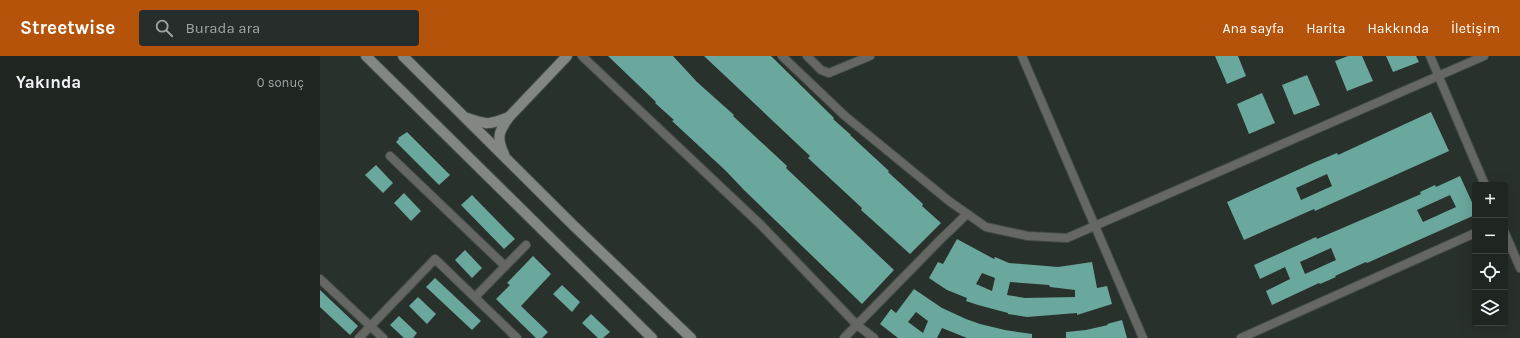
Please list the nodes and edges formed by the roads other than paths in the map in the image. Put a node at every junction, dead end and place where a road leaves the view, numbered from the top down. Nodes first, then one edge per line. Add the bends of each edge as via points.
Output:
1 (366, 56) edge
2 (403, 56) edge
3 (567, 56) edge
4 (582, 56) edge
5 (782, 56) edge
6 (806, 56) edge
7 (870, 56) edge
8 (1022, 56) edge
9 (1430, 56) edge
10 (1484, 56) edge
11 (1439, 76) junction
12 (509, 116) junction
13 (465, 118) junction
14 (390, 156) dead end
15 (507, 159) junction
16 (1484, 182) edge
17 (967, 214) junction
18 (1096, 226) junction
19 (1472, 234) edge
20 (1508, 240) edge
21 (526, 245) dead end
22 (505, 266) junction
23 (1520, 268) edge
24 (320, 279) edge
25 (475, 298) junction
26 (857, 325) junction
27 (370, 326) junction
28 (359, 338) edge
29 (383, 338) edge
30 (517, 338) edge
31 (652, 338) edge
32 (691, 338) edge
33 (844, 338) edge
34 (874, 338) edge
35 (1143, 338) edge
36 (1241, 338) edge

1 - 31 main road
2 - 13 main road
3 - 12 main road
4 - 26 street via 761,225
5 - 17 street via 844,116
6 - 7 street via 828,73
8 - 18 street
9 - 11 street
10 - 11 street
11 - 16 street
11 - 18 street
12 - 13 main road via 491,124
12 - 15 main road via 500,130 499,137 499,144
13 - 15 main road
14 - 22 street
15 - 32 main road
17 - 18 street via 986,227 1028,236 1066,238
17 - 26 street
18 - 35 street
19 - 36 street
20 - 23 street
21 - 22 street
22 - 25 street
24 - 27 street
25 - 27 street via 435,259
25 - 30 street
26 - 33 street
26 - 34 street
27 - 28 street
27 - 29 street

